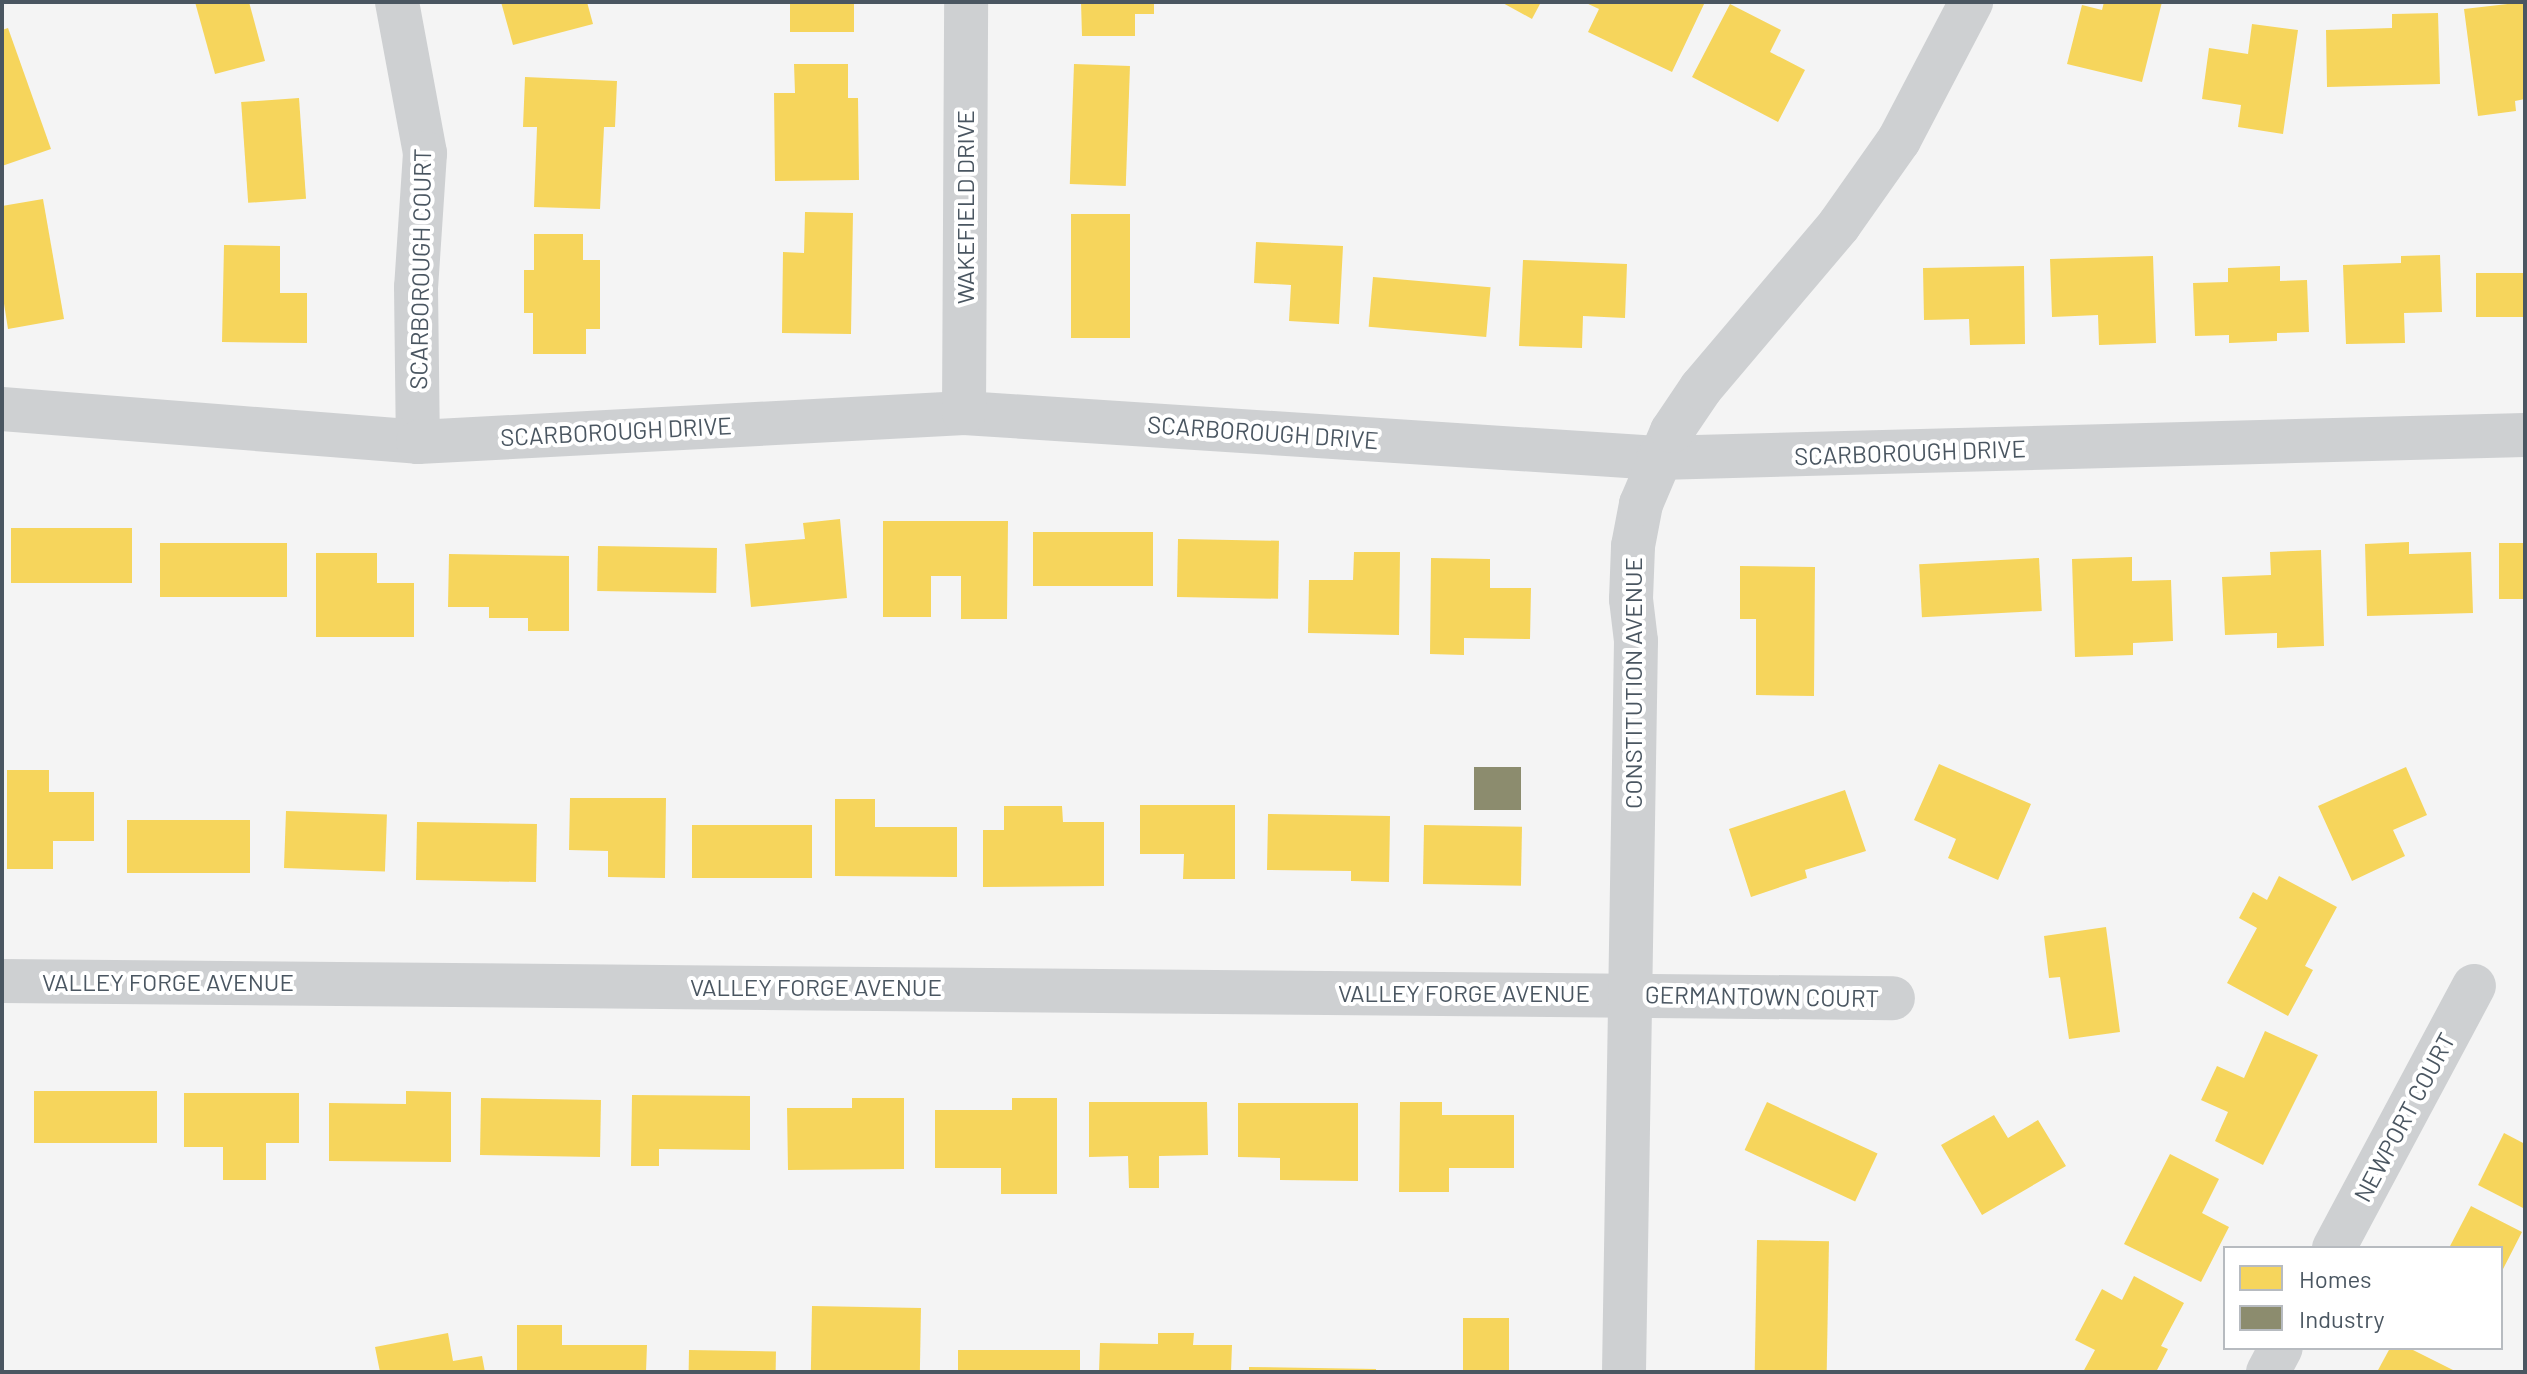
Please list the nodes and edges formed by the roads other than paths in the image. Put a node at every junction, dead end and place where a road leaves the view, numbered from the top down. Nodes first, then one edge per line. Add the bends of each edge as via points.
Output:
1 (397, 2) edge
2 (966, 2) edge
3 (1971, 2) edge
4 (2, 409) edge
5 (964, 413) junction
6 (2525, 435) edge
7 (418, 442) junction
8 (1658, 458) junction
9 (2, 981) edge
10 (2474, 986) dead end
11 (1630, 994) junction
12 (1893, 998) dead end
13 (2335, 1246) edge
14 (2280, 1350) edge
15 (1624, 1372) edge
16 (2268, 1372) edge

1 - 7 street, SCARBOROUGH COURT via 425,153 416,287
2 - 5 street, WAKEFIELD DRIVE
3 - 8 street, CONSTITUTION AVENUE via 1899,140 1839,225 1701,388
4 - 7 street, SCARBOROUGH DRIVE
5 - 7 street, SCARBOROUGH DRIVE
5 - 8 street, SCARBOROUGH DRIVE
6 - 8 street, SCARBOROUGH DRIVE
8 - 11 street, CONSTITUTION AVENUE via 1633,546
9 - 11 street, VALLEY FORGE AVENUE
10 - 13 street, NEWPORT COURT
11 - 12 street, GERMANTOWN COURT
11 - 15 street, CONSTITUTION AVENUE
14 - 16 street

